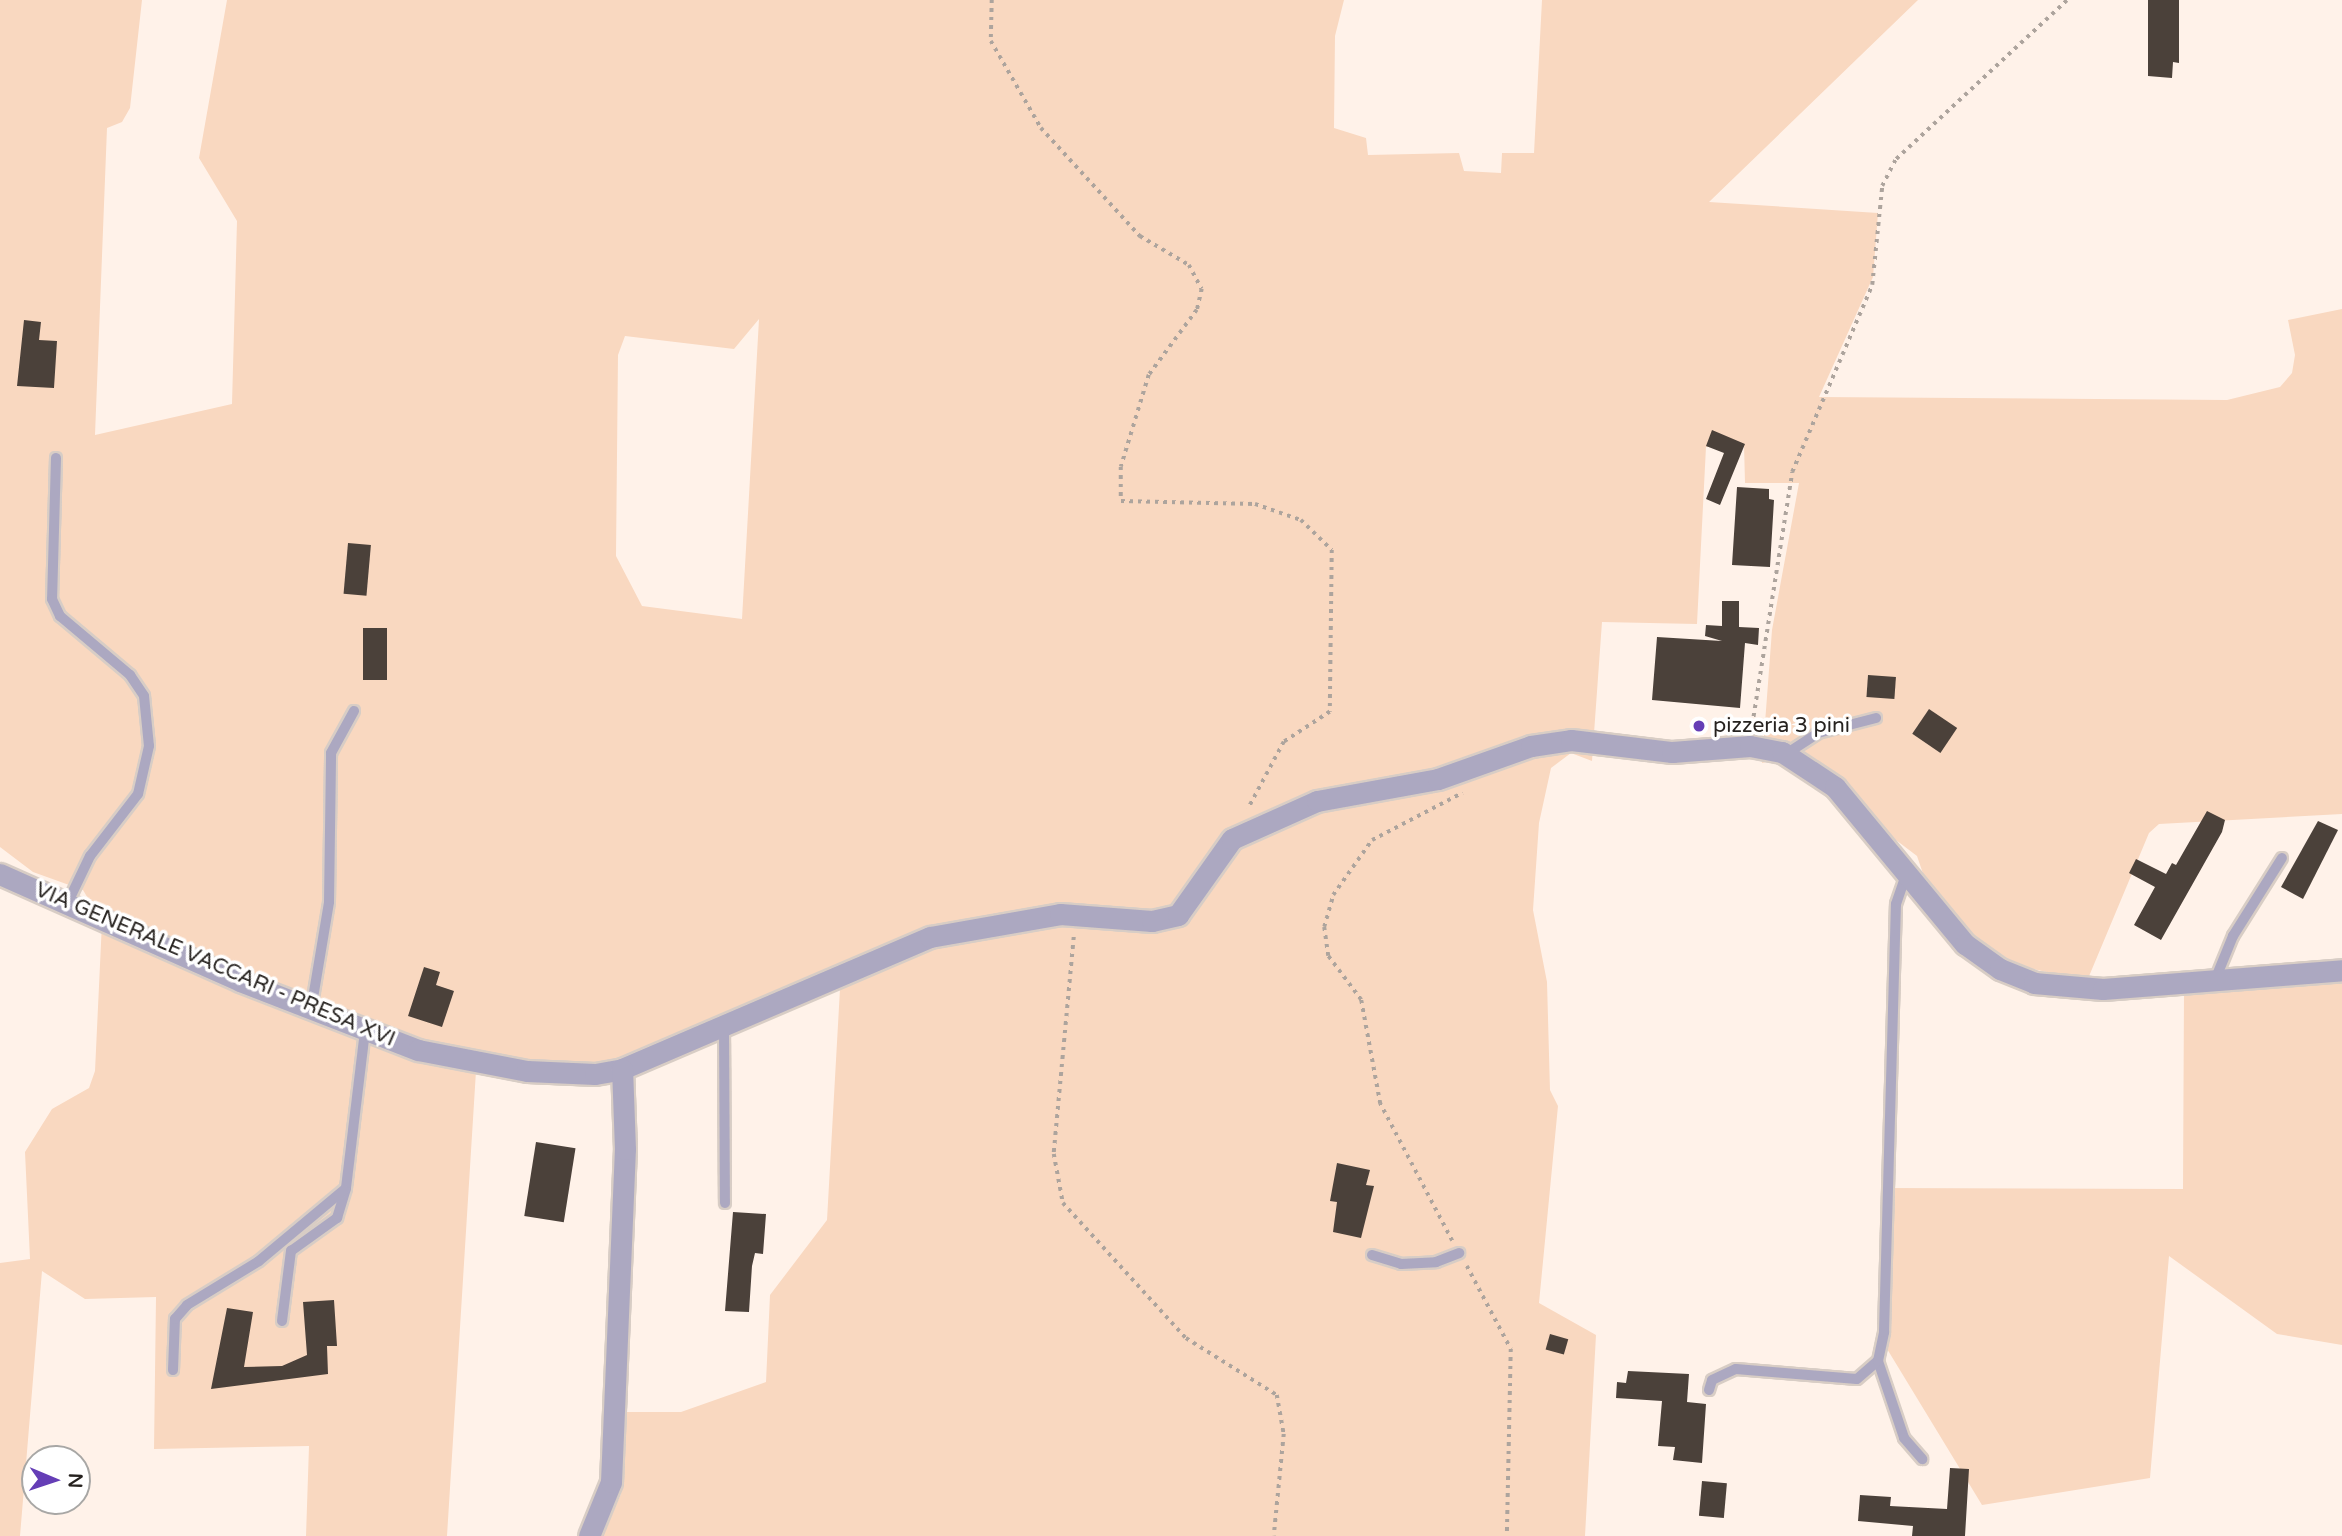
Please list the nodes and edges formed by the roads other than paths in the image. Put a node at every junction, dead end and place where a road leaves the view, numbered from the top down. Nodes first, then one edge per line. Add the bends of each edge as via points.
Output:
1 (56, 458) dead end
2 (354, 711) dead end
3 (1876, 718) dead end
4 (1787, 754) junction
5 (2282, 858) dead end
6 (0, 874) edge
7 (1906, 875) junction
8 (67, 904) junction
9 (2342, 970) edge
10 (2215, 980) junction
11 (311, 1010) junction
12 (724, 1025) junction
13 (365, 1031) junction
14 (622, 1069) junction
15 (346, 1188) junction
16 (724, 1203) dead end
17 (1459, 1252) road end
18 (1372, 1255) dead end
19 (282, 1321) dead end
20 (1878, 1361) junction
21 (173, 1370) dead end
22 (1709, 1390) dead end
23 (1922, 1459) dead end
24 (589, 1536) edge

1 - 8 lane via 52,599 60,616 137,685 149,746 138,794 90,856
2 - 11 lane via 331,753 329,902
3 - 4 lane via 1818,733
4 - 7 street via 1835,787
4 - 12 street, VIA GENERALE VACCARI - PRESA XVI via 1750,746 1672,752 1571,740 1531,746 1468,771 1317,801 1232,839 1178,915 1152,921 1087,914 1016,918 930,937
5 - 10 lane via 2233,936
6 - 8 street, VIA GENERALE VACCARI - PRESA XVI
7 - 10 street via 1965,944 2000,969 2034,983 2103,989
7 - 20 lane via 1896,904 1884,1332
8 - 11 street, VIA GENERALE VACCARI - PRESA XVI
9 - 10 street
11 - 13 street, VIA GENERALE VACCARI - PRESA XVI
12 - 14 street, VIA GENERALE VACCARI - PRESA XVI
12 - 16 lane via 729,1085
13 - 14 street, VIA GENERALE VACCARI - PRESA XVI via 418,1050 527,1071
13 - 15 lane
14 - 24 street via 625,1149 611,1482
15 - 19 lane via 337,1219 290,1251
15 - 21 lane via 259,1262 187,1305 175,1319
17 - 18 lane via 1436,1262 1401,1264
20 - 22 lane via 1857,1379 1736,1369 1712,1380
20 - 23 lane via 1904,1438

